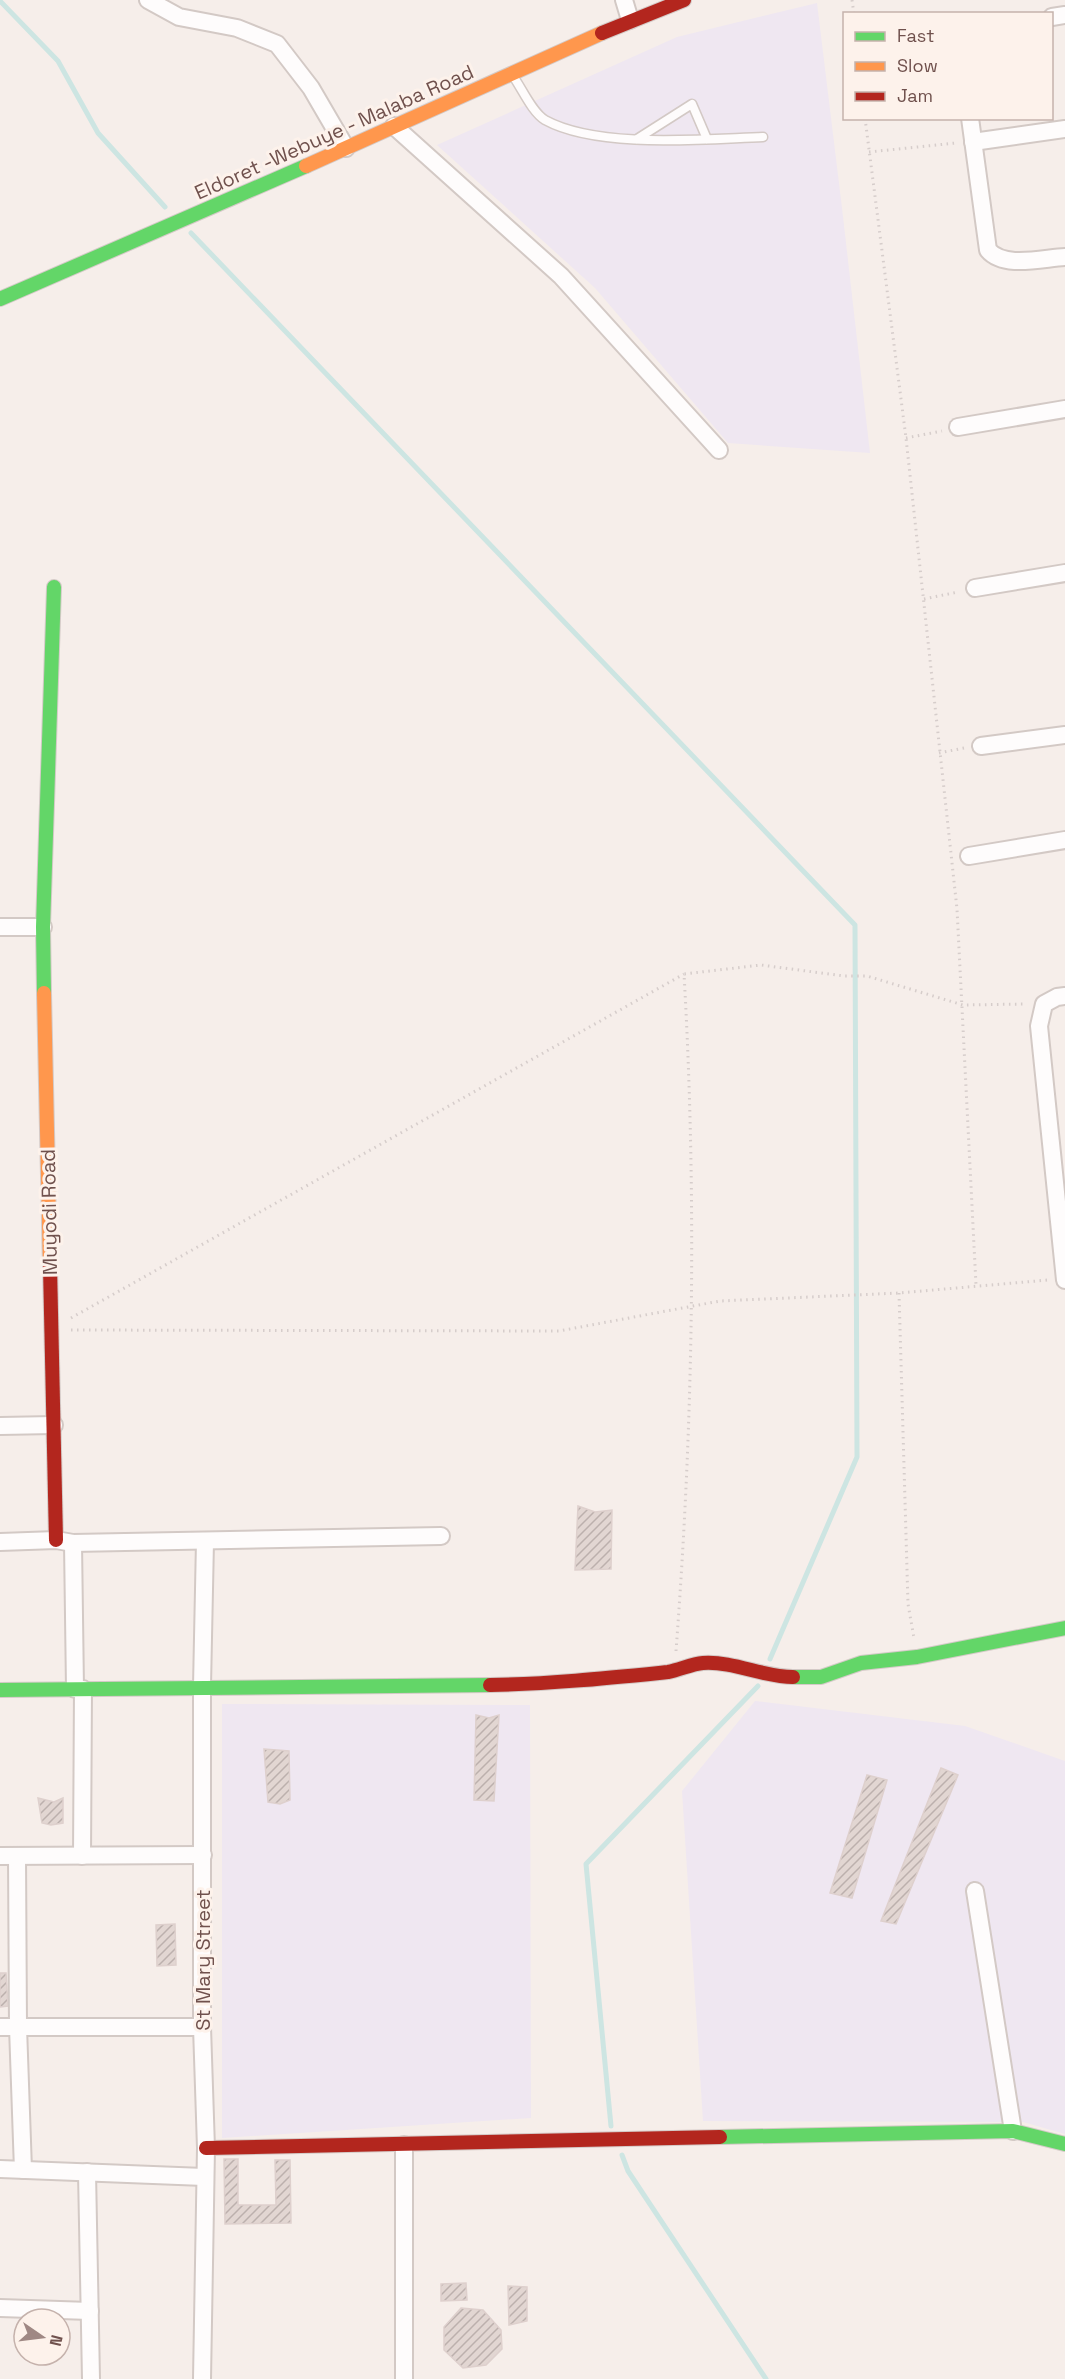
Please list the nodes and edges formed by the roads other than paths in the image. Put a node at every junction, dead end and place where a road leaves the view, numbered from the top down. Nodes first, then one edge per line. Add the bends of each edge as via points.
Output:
1 (148, 0) edge
2 (624, 0) edge
3 (678, 1) edge
4 (630, 20) junction
5 (512, 74) junction
6 (970, 120) edge
7 (394, 126) junction
8 (1065, 129) edge
9 (763, 137) dead end
10 (637, 139) junction
11 (707, 139) junction
12 (972, 142) junction
13 (346, 148) junction
14 (1065, 257) edge
15 (0, 299) edge
16 (1065, 409) edge
17 (958, 427) road end
18 (720, 450) dead end
19 (1065, 573) edge
20 (54, 587) dead end
21 (975, 588) road end
22 (1065, 735) edge
23 (981, 746) road end
24 (1065, 840) edge
25 (969, 856) dead end
26 (0, 927) edge
27 (43, 927) junction
28 (1065, 996) edge
29 (1065, 1276) edge
30 (54, 1425) junction
31 (0, 1426) edge
32 (441, 1536) dead end
33 (56, 1540) junction
34 (205, 1541) junction
35 (0, 1542) edge
36 (73, 1543) junction
37 (1065, 1628) edge
38 (202, 1686) junction
39 (79, 1689) junction
40 (0, 1690) edge
41 (203, 1855) junction
42 (9, 1856) edge
43 (82, 1856) junction
44 (975, 1891) dead end
45 (0, 2027) edge
46 (18, 2027) junction
47 (202, 2027) junction
48 (1012, 2131) junction
49 (1065, 2144) edge
50 (404, 2145) junction
51 (206, 2148) junction
52 (0, 2169) edge
53 (23, 2170) junction
54 (87, 2172) junction
55 (204, 2177) junction
56 (0, 2308) edge
57 (90, 2311) junction
58 (91, 2379) edge
59 (202, 2379) edge
60 (404, 2379) edge

1 - 13 street via 179,17 237,28 277,45 311,88
2 - 4 street
3 - 4 main road, Eldoret -Webuye - Malaba Road
4 - 5 main road, Eldoret -Webuye - Malaba Road
5 - 7 main road, Eldoret -Webuye - Malaba Road
5 - 10 lane via 543,119 572,131
6 - 12 street
7 - 13 main road, Eldoret -Webuye - Malaba Road
7 - 18 street via 561,276
8 - 12 street
9 - 11 lane
10 - 11 lane
10 - 11 lane via 692,104
12 - 14 street via 986,244 993,256 1009,261
13 - 15 main road, Eldoret -Webuye - Malaba Road
16 - 17 street
19 - 21 street
20 - 27 main road, Muyodi Road
22 - 23 street
24 - 25 street
26 - 27 street
27 - 30 main road, Muyodi Road
28 - 29 street via 1044,1004 1039,1026
30 - 31 street
30 - 33 main road, Muyodi Road
32 - 34 street
33 - 35 street
33 - 36 street
34 - 36 street
34 - 38 street, St Mary Street
36 - 39 street
37 - 38 main road via 917,1657 861,1663 821,1677 781,1677 733,1665 702,1663 674,1671 553,1684
38 - 39 main road
38 - 41 street, St Mary Street
39 - 40 main road
39 - 43 street
41 - 43 street
41 - 47 street, St Mary Street
42 - 43 street
42 - 46 street
44 - 48 street
45 - 46 street
46 - 47 street
46 - 53 street
47 - 51 street, St Mary Street
48 - 49 main road
48 - 50 main road
50 - 51 main road
50 - 60 street
51 - 55 street, St Mary Street
52 - 53 street
53 - 54 street
54 - 55 street
54 - 57 street
55 - 59 street, St Mary Street
56 - 57 street
57 - 58 street

